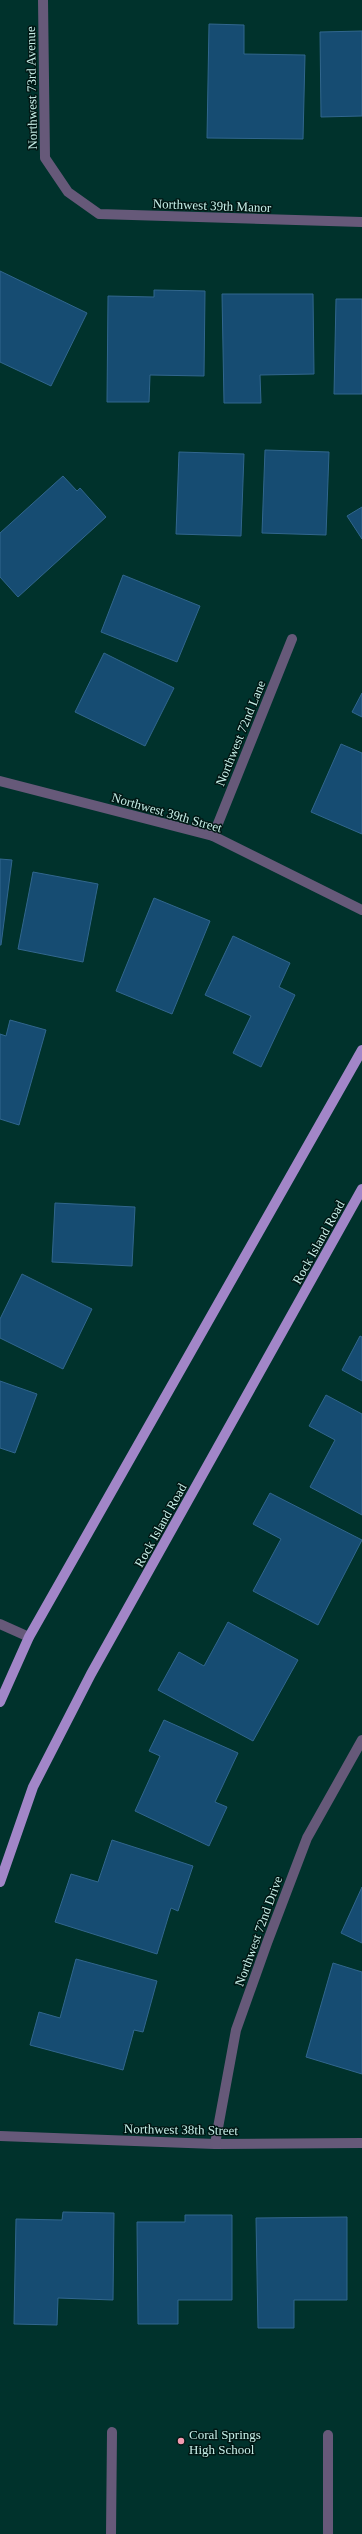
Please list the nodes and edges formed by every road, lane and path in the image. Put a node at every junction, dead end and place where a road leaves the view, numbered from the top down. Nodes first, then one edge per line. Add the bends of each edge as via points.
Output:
1 (42, 0) edge
2 (68, 192) joint
3 (362, 222) edge
4 (292, 639) dead end
5 (0, 781) edge
6 (213, 836) junction
7 (362, 910) edge
8 (362, 1050) edge
9 (362, 1189) edge
10 (0, 1624) edge
11 (29, 1637) junction
12 (0, 1702) edge
13 (362, 1740) edge
14 (0, 1882) edge
15 (0, 2136) edge
16 (362, 2143) edge
17 (215, 2144) junction
18 (112, 2432) dead end
19 (328, 2435) dead end
20 (111, 2534) edge
21 (328, 2534) edge

1 - 2 street, Northwest 73rd Avenue via 45,158
2 - 3 street, Northwest 39th Manor via 99,214
4 - 6 street, Northwest 72nd Lane
5 - 6 street, Northwest 39th Street
6 - 7 street, Northwest 39th Street
8 - 11 main road
9 - 14 main road, Rock Island Road via 91,1674 33,1787
10 - 11 street
11 - 12 main road
13 - 17 street, Northwest 72nd Drive via 307,1838 267,1943 236,2030
15 - 17 street, Northwest 38th Street
16 - 17 street, Northwest 38th Street
18 - 20 street
19 - 21 street

